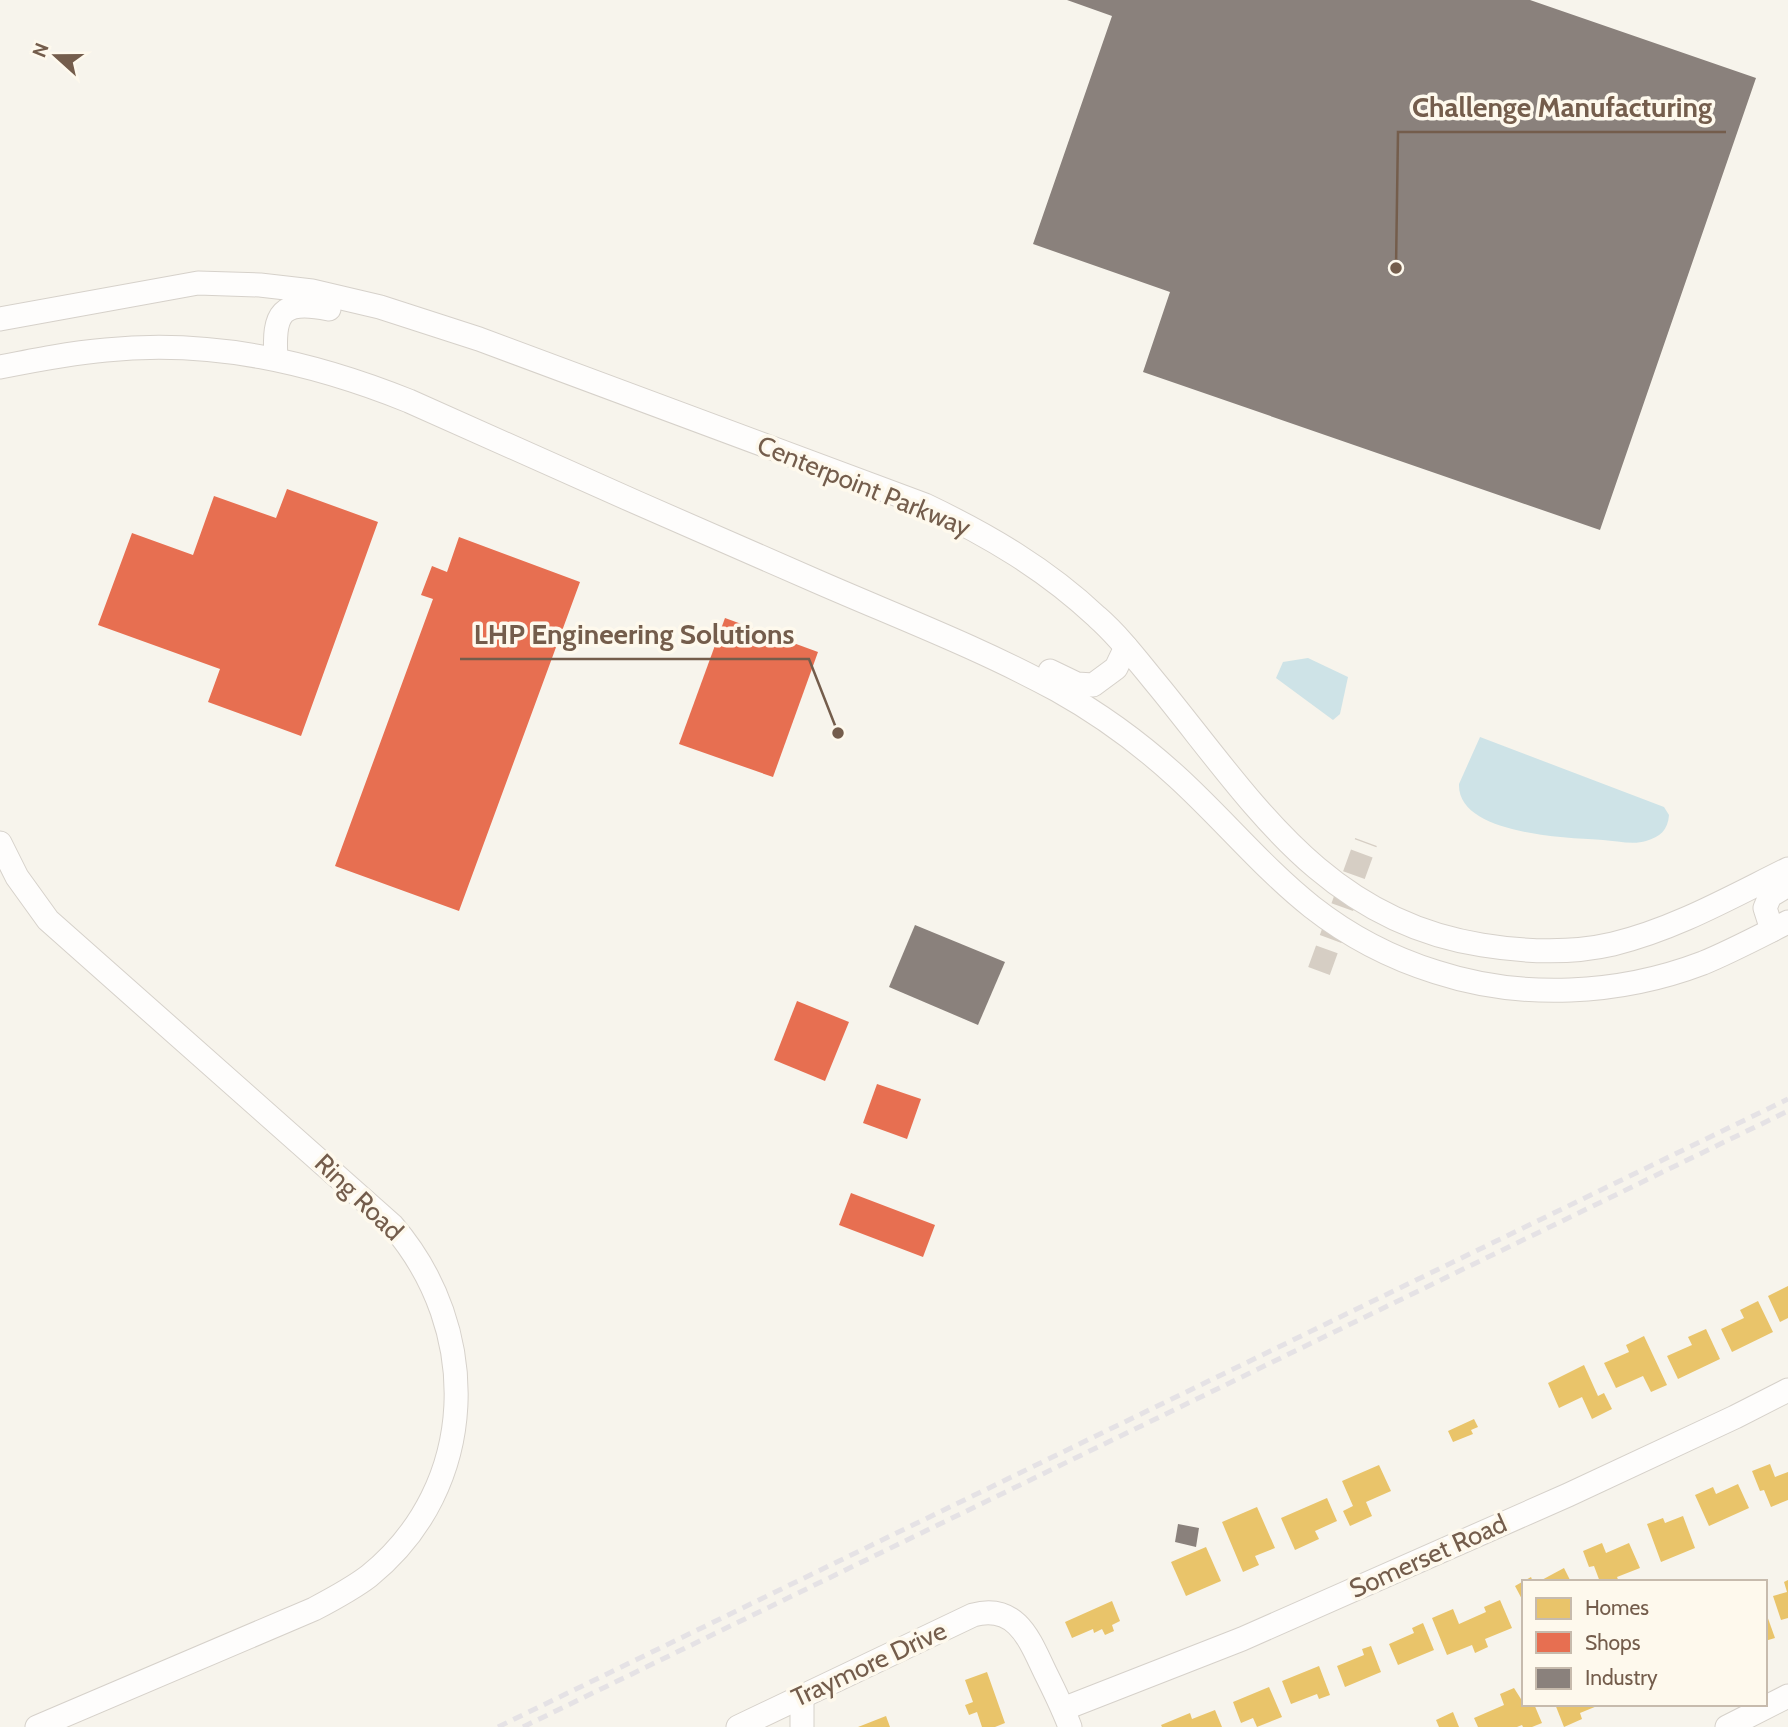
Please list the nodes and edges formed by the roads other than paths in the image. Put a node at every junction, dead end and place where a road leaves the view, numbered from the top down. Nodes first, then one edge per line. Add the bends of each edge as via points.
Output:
1 (0, 319) edge
2 (478, 338) junction
3 (276, 358) junction
4 (0, 367) edge
5 (841, 592) junction
6 (1126, 647) junction
7 (0, 843) edge
8 (1788, 869) edge
9 (1788, 885) edge
10 (1780, 926) edge
11 (1788, 1390) edge
12 (1788, 1696) edge
13 (802, 1697) junction
14 (1066, 1718) edge
15 (37, 1727) edge
16 (738, 1727) edge
17 (802, 1727) edge
18 (1727, 1727) edge

1 - 2 street, Centerpoint Parkway via 198,283 260,285 350,299
2 - 3 street via 424,336 351,313 294,305 278,317
2 - 6 street, Centerpoint Parkway via 947,515 1041,569
3 - 4 street via 222,350 144,348
3 - 5 street via 409,401
5 - 6 street via 901,605 1077,684 1093,685 1106,678
5 - 10 street via 1059,691 1142,747 1180,779 1312,907 1384,952 1437,973 1507,988 1594,989 1683,970
6 - 8 street, Centerpoint Parkway via 1300,856 1367,906 1420,930 1514,950 1579,950 1650,933
7 - 15 street, Ring Road via 17,877 48,920 392,1225 437,1292 457,1374 455,1422 438,1484 404,1540 370,1575 314,1609
9 - 10 street via 1770,896 1765,908
11 - 14 street, Somerset Road via 1568,1495
12 - 18 street
13 - 14 street, Traymore Drive via 973,1615 991,1613 1016,1623 1028,1635
13 - 16 street, Traymore Drive
13 - 17 street

